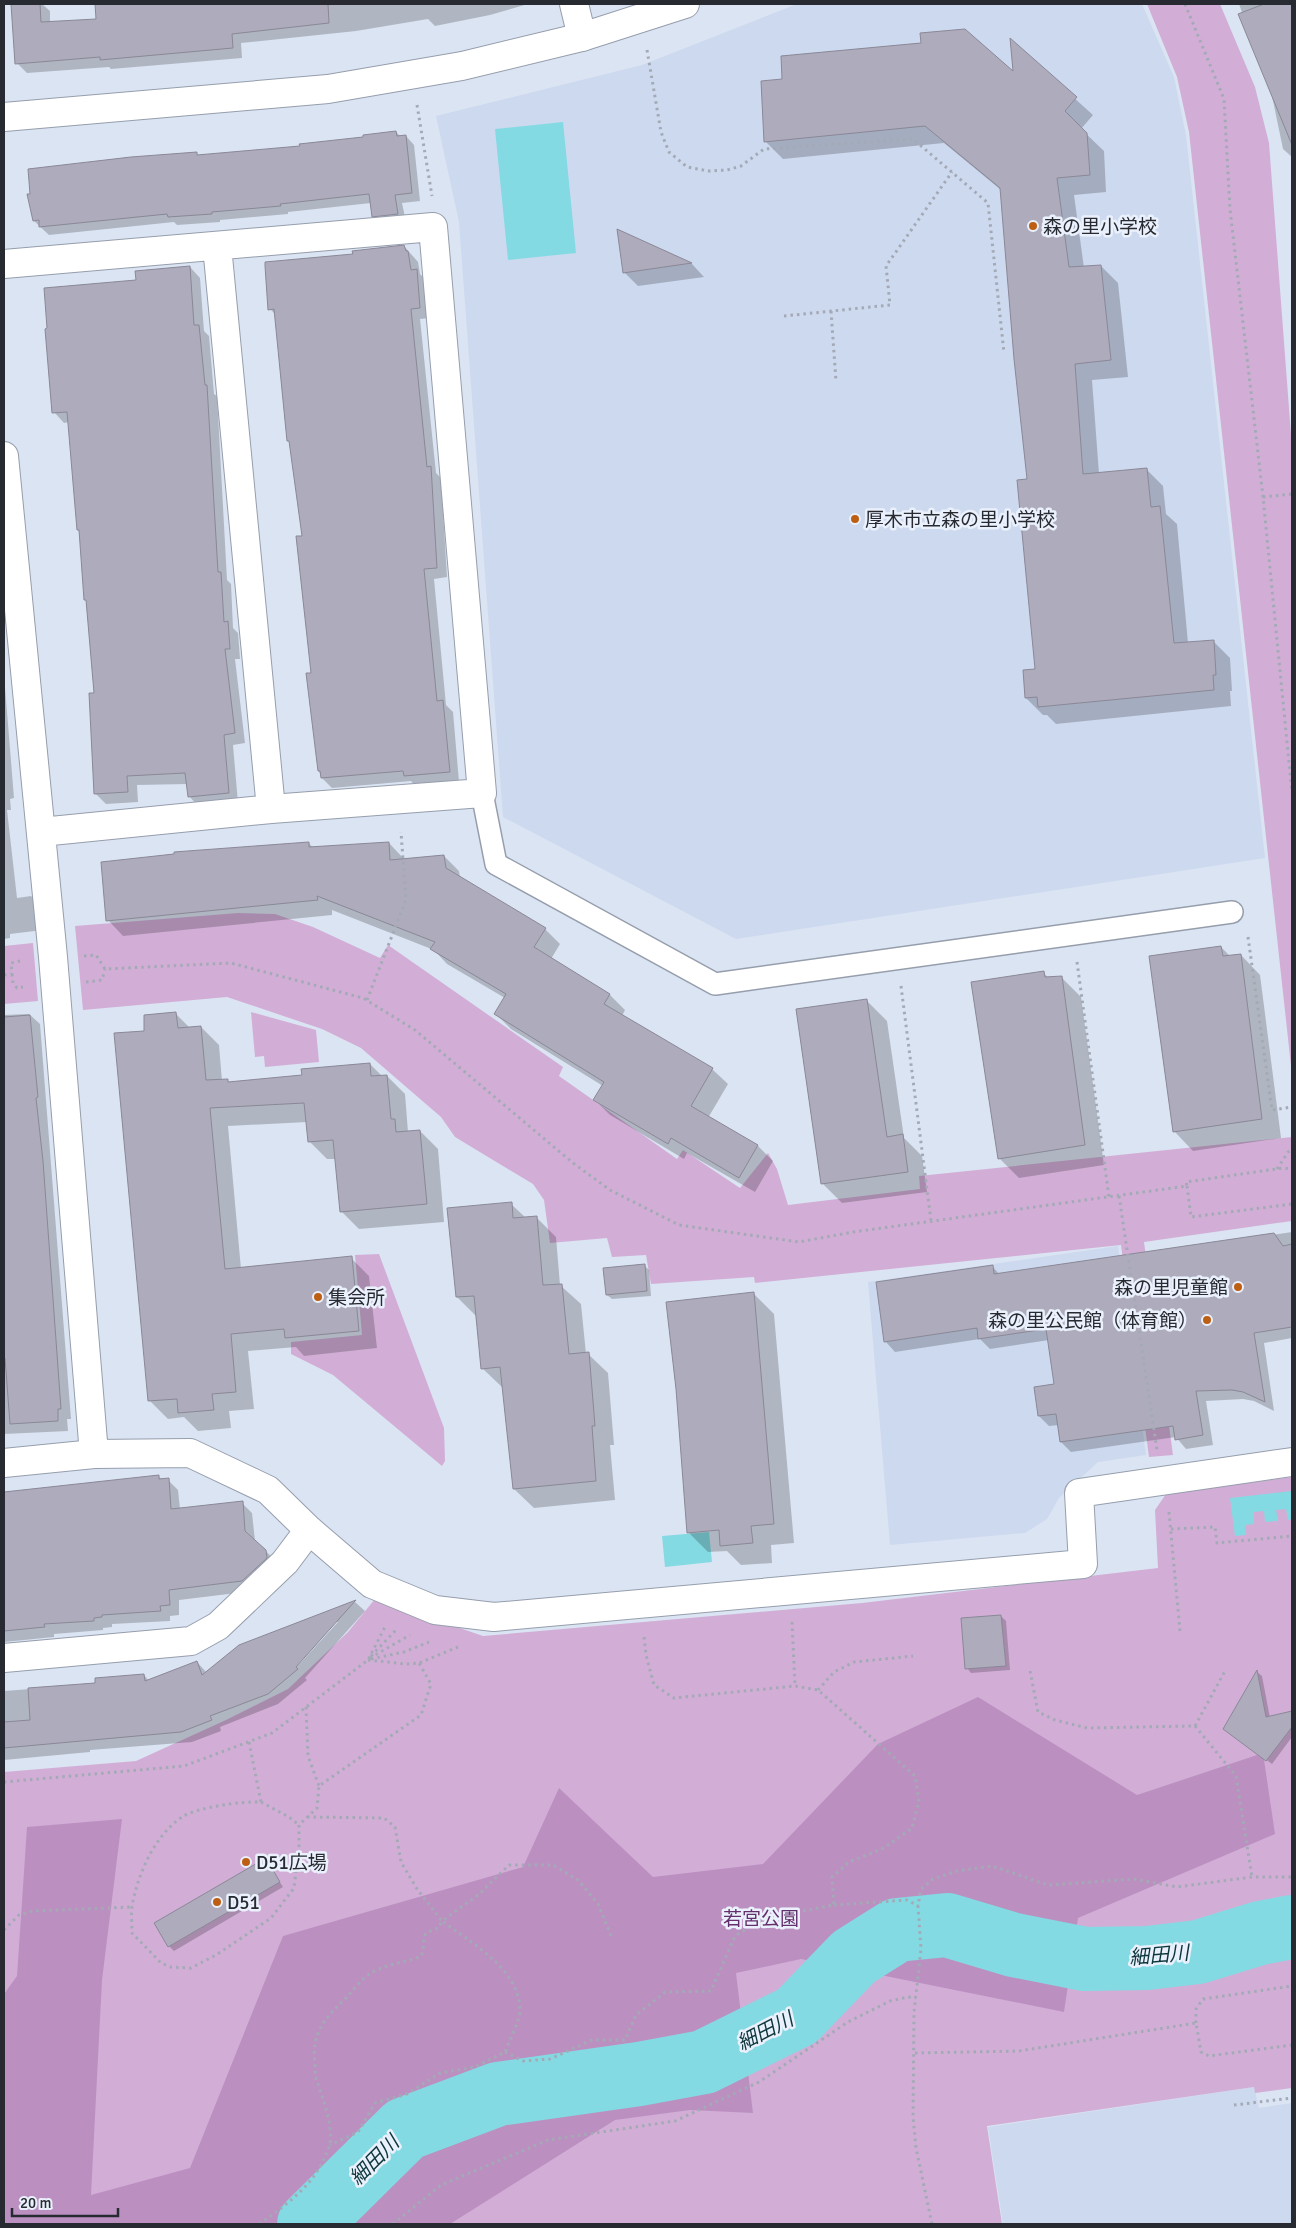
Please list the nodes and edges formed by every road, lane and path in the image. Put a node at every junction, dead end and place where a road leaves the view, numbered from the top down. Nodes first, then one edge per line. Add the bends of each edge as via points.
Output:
1 (574, 4) edge
2 (685, 4) edge
3 (1185, 4) edge
4 (582, 37) junction
5 (646, 49) dead end
6 (417, 102) dead end
7 (4, 117) edge
8 (952, 172) junction
9 (433, 226) junction
10 (217, 246) junction
11 (4, 264) edge
12 (831, 311) junction
13 (784, 316) dead end
14 (1004, 354) dead end
15 (836, 381) dead end
16 (4, 456) edge
17 (1292, 494) edge
18 (1262, 498) junction
19 (482, 793) junction
20 (1292, 793) edge
21 (398, 799) junction
22 (271, 809) junction
23 (41, 832) junction
24 (1232, 912) joint
25 (1073, 934) junction
26 (54, 957) junction
27 (897, 958) junction
28 (4, 975) edge
29 (367, 1000) junction
30 (1292, 1107) edge
31 (1292, 1150) edge
32 (1277, 1169) junction
33 (1292, 1169) edge
34 (1187, 1186) junction
35 (1119, 1196) junction
36 (1109, 1197) junction
37 (1292, 1204) edge
38 (931, 1221) junction
39 (94, 1454) junction
40 (1292, 1462) edge
41 (4, 1463) edge
42 (1164, 1482) junction
43 (1171, 1529) junction
44 (309, 1530) junction
45 (1292, 1536) edge
46 (790, 1590) junction
47 (410, 1600) junction
48 (641, 1604) junction
49 (478, 1615) junction
50 (1180, 1631) dead end
51 (913, 1656) dead end
52 (4, 1658) edge
53 (368, 1660) junction
54 (419, 1663) junction
55 (1030, 1671) dead end
56 (1225, 1671) dead end
57 (795, 1686) junction
58 (818, 1690) junction
59 (306, 1707) junction
60 (1195, 1726) junction
61 (249, 1742) junction
62 (4, 1782) edge
63 (319, 1786) junction
64 (261, 1802) junction
65 (306, 1816) junction
66 (299, 1825) junction
67 (1252, 1877) junction
68 (1292, 1877) edge
69 (834, 1905) junction
70 (918, 1906) junction
71 (132, 1907) junction
72 (442, 1921) junction
73 (4, 1930) edge
74 (612, 1938) dead end
75 (1292, 1986) edge
76 (916, 1998) junction
77 (1196, 2023) junction
78 (1292, 2045) edge
79 (505, 2052) junction
80 (914, 2053) junction
81 (1292, 2098) edge
82 (1234, 2106) dead end
83 (330, 2145) junction
84 (259, 2224) edge
85 (393, 2224) edge
86 (932, 2224) edge

1 - 4 street
2 - 4 street
3 - 18 path via 1224,99 1230,209
4 - 7 street via 449,69 328,89
5 - 8 path via 661,132 669,152 687,167 727,170 741,166 764,149 914,139
6 - 9 path via 435,214
8 - 12 path via 886,266 890,306
8 - 14 path via 988,203
9 - 10 street
9 - 19 street
10 - 11 street
10 - 22 street
12 - 13 path
12 - 15 path
16 - 23 street
17 - 18 path
18 - 20 path
19 - 21 street
19 - 27 lane via 496,864 715,984
21 - 22 street
21 - 29 path via 406,900
22 - 23 street
23 - 26 street
24 - 25 lane
24 - 30 path via 1246,926 1272,1110
25 - 27 lane
25 - 36 path
26 - 28 path via 11,962 12,974
26 - 29 path via 96,955 105,969 231,963
26 - 39 street
27 - 38 path
29 - 38 path via 415,1030 610,1190 679,1225 799,1242
31 - 32 path
32 - 33 path
32 - 34 path via 1186,1182
34 - 35 path
34 - 37 path via 1191,1217
35 - 36 path
35 - 42 path
36 - 38 path
39 - 41 street
39 - 44 street via 190,1453 268,1490
40 - 42 street
42 - 43 path
42 - 46 street via 1079,1493 1083,1564
43 - 45 path via 1215,1527 1217,1543
43 - 50 path
44 - 47 street via 372,1584
44 - 52 street via 285,1562 218,1626 191,1641
46 - 48 street
46 - 57 path
47 - 49 street via 435,1610
47 - 53 path
47 - 53 path
48 - 49 street
48 - 57 path via 646,1655 654,1685 674,1698
49 - 53 path via 444,1636 404,1652
49 - 54 path via 466,1644
51 - 58 path via 854,1662 834,1672
53 - 54 path
53 - 59 path
54 - 63 path via 431,1684 421,1715
55 - 60 path via 1038,1712 1055,1720 1087,1728
56 - 60 path
57 - 58 path
58 - 69 path via 915,1776 919,1801 912,1828 884,1848 849,1862 832,1877
59 - 61 path via 272,1733
59 - 63 path via 308,1756
60 - 67 path via 1236,1776
61 - 62 path via 184,1766
61 - 64 path
63 - 65 path via 317,1808
64 - 66 path
64 - 71 path via 245,1801 183,1816 168,1829 145,1862
65 - 66 path
65 - 72 path via 384,1818 395,1827 401,1862 416,1889
66 - 71 path via 300,1846 294,1888 272,1918 192,1968 170,1967 162,1963 132,1933
67 - 68 path
67 - 70 path via 1177,1887 1134,1879 1048,1885 992,1866 957,1871 934,1879 921,1889
69 - 70 path via 907,1900
69 - 79 path via 762,1919 735,1936 711,1991 665,1992 636,2015 625,2040 592,2040 550,2058 523,2061
70 - 76 path via 921,1949
71 - 73 path via 33,1910 19,1915
72 - 74 path via 478,1895 509,1865 553,1865 578,1880 598,1904
72 - 79 path via 489,1955 512,1982 520,2009
72 - 83 path via 438,1928 426,1933 421,1956 368,1975 325,2019 316,2034 313,2052 316,2081 327,2108
75 - 77 path via 1203,1999 1196,2009
76 - 80 path
76 - 85 path via 890,2001 848,2022 759,2082 675,2121 548,2140 441,2185
77 - 78 path via 1201,2052 1209,2056
77 - 80 path via 1019,2051
79 - 83 path via 475,2066 440,2072 407,2094 374,2103 358,2132
80 - 86 path via 916,2148
81 - 82 path
83 - 84 path via 316,2173 294,2200

